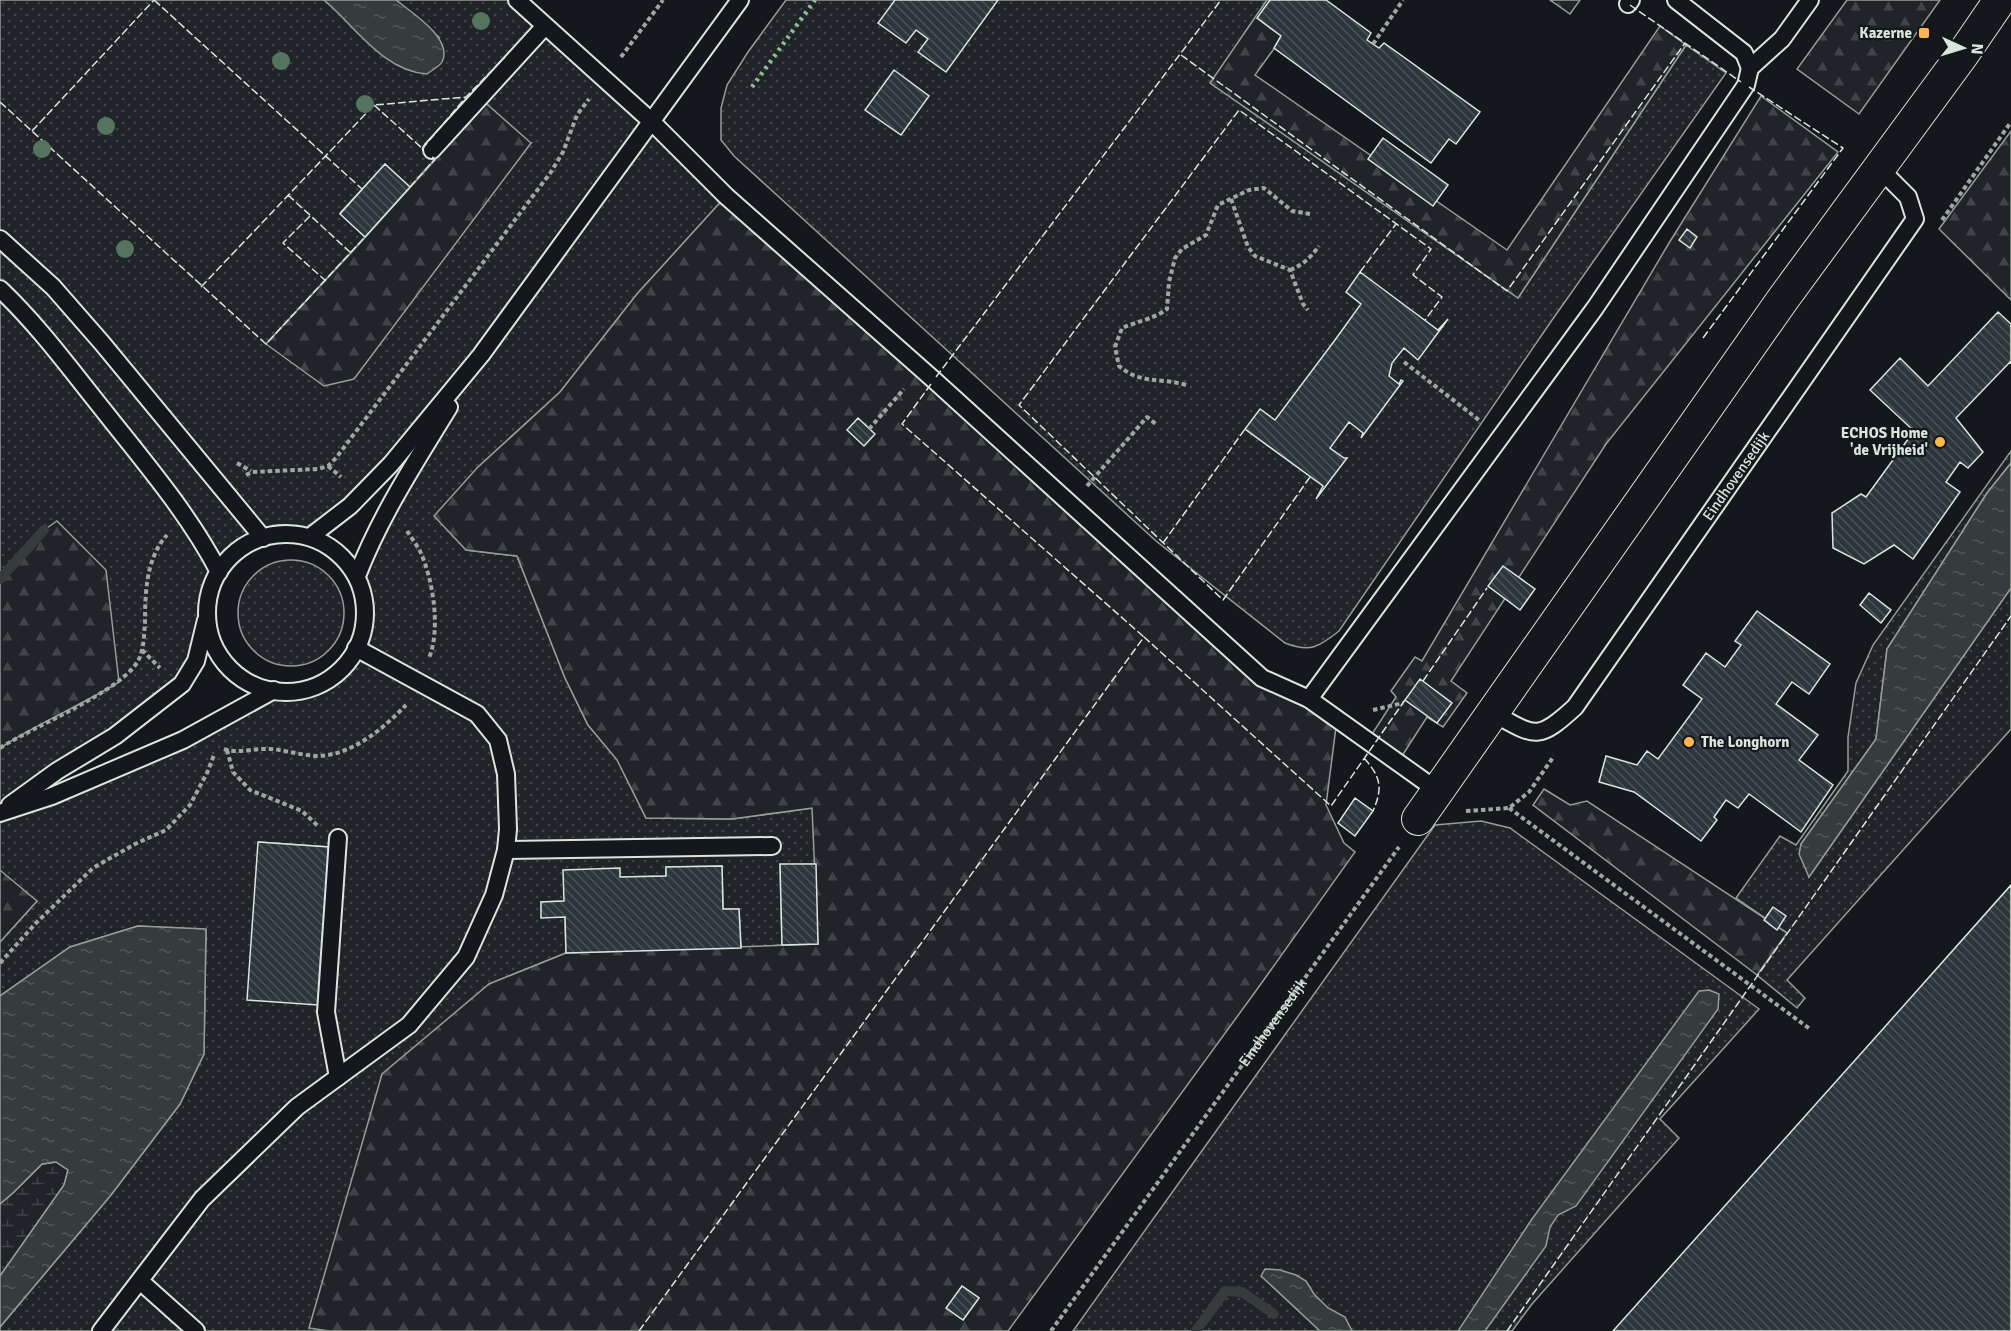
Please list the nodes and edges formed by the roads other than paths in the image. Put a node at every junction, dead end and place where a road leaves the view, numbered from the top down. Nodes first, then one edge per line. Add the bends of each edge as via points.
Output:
1 (517, 0) edge
2 (740, 0) edge
3 (1676, 0) edge
4 (1810, 0) edge
5 (2000, 0) edge
6 (545, 26) junction
7 (1750, 68) junction
8 (651, 121) junction
9 (432, 150) dead end
10 (1878, 167) junction
11 (0, 239) edge
12 (0, 289) edge
13 (481, 354) junction
14 (311, 536) junction
15 (263, 538) junction
16 (219, 572) junction
17 (357, 576) junction
18 (206, 619) junction
19 (356, 648) junction
20 (274, 690) junction
21 (1310, 699) junction
22 (1493, 713) junction
23 (1438, 791) junction
24 (0, 812) edge
25 (1418, 819) road end
26 (338, 838) road end
27 (772, 846) dead end
28 (506, 850) junction
29 (338, 1077) junction
30 (140, 1281) junction
31 (101, 1331) edge
32 (196, 1331) edge

1 - 6 lane
2 - 8 lane
3 - 7 lane via 1743,53
4 - 7 lane via 1782,39
5 - 10 street
6 - 8 lane
6 - 9 lane
7 - 21 lane via 1746,85 1595,308
8 - 13 lane
8 - 21 lane via 726,196 1262,678
10 - 22 street
10 - 22 lane, Eindhovensedijk via 1908,197 1915,219 1575,707 1551,729 1529,733
11 - 15 lane via 53,287
12 - 16 lane via 65,362 184,515
13 - 14 lane via 391,464 350,506
13 - 17 lane via 406,478
14 - 15 lane via 279,533
14 - 17 lane via 338,552
15 - 16 lane via 233,554
16 - 18 lane via 210,588
17 - 19 lane via 365,606 362,637
18 - 20 lane via 215,649 234,673 261,688
18 - 24 lane via 196,661 182,684 115,736
19 - 20 lane via 346,664 322,684 292,692
19 - 28 lane via 477,714 498,740 506,774
20 - 24 lane via 183,740 52,796
21 - 23 lane
22 - 23 street
23 - 25 street
26 - 29 lane via 326,1012
27 - 28 lane
28 - 29 lane via 494,895 466,957 409,1025
29 - 30 lane via 297,1107 202,1199
30 - 31 lane
30 - 32 lane

